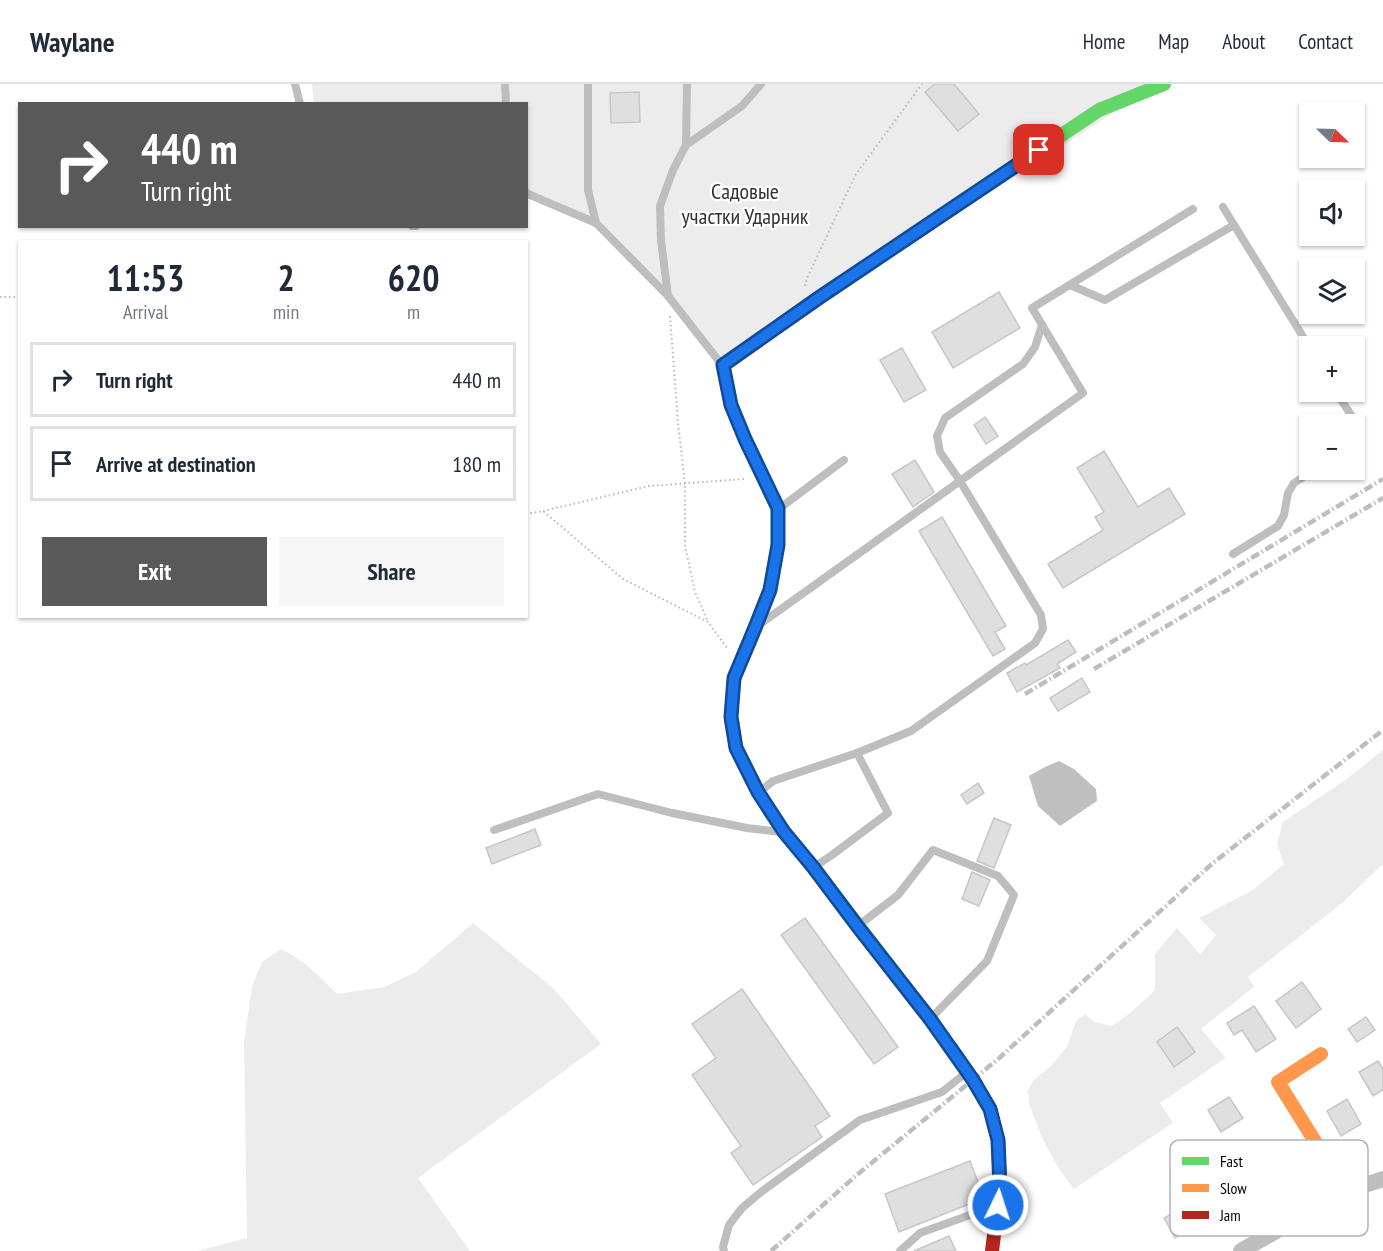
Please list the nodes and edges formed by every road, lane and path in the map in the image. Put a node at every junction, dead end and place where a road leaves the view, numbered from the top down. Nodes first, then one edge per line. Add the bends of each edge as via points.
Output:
1 (295, 84) edge
2 (505, 84) edge
3 (588, 84) edge
4 (687, 84) edge
5 (761, 84) edge
6 (922, 84) edge
7 (1164, 84) edge
8 (300, 102) edge
9 (506, 102) edge
10 (686, 146) junction
11 (528, 194) edge
12 (1223, 207) dead end
13 (1193, 209) dead end
14 (596, 224) junction
15 (1234, 225) junction
16 (1070, 285) junction
17 (668, 296) junction
18 (0, 297) edge
19 (18, 297) edge
20 (799, 312) junction
21 (1042, 325) junction
22 (1303, 336) edge
23 (723, 365) junction
24 (844, 460) dead end
25 (764, 478) junction
26 (1299, 480) edge
27 (960, 481) junction
28 (685, 484) junction
29 (778, 508) junction
30 (543, 511) junction
31 (528, 514) edge
32 (1233, 554) dead end
33 (708, 622) junction
34 (755, 628) junction
35 (739, 665) junction
36 (857, 753) junction
37 (758, 792) junction
38 (494, 830) dead end
39 (784, 832) junction
40 (813, 867) junction
41 (858, 927) junction
42 (930, 1019) junction
43 (1320, 1054) dead end
44 (967, 1072) junction
45 (1314, 1140) edge
46 (1383, 1179) edge
47 (1368, 1184) edge
48 (998, 1205) junction
49 (1267, 1236) edge
50 (724, 1251) edge
51 (900, 1251) edge
52 (992, 1251) edge
53 (1241, 1251) edge

1 - 8 lane
2 - 9 lane
3 - 14 lane via 588,190
4 - 10 lane
5 - 10 lane via 742,106
6 - 20 path via 856,174 807,278
7 - 20 street via 1099,110
10 - 17 lane via 660,206
11 - 14 lane
12 - 15 lane
13 - 16 lane
14 - 17 lane
15 - 16 lane via 1105,300
15 - 22 lane
16 - 21 lane via 1032,308
17 - 23 lane
17 - 28 path
18 - 19 path
20 - 23 street
21 - 27 lane via 1035,347 1023,364 945,418 937,436 940,452
21 - 27 lane via 1083,393
23 - 25 street via 731,405
24 - 29 lane
25 - 28 path
25 - 29 street
26 - 32 lane via 1288,493 1278,526
27 - 34 lane
27 - 36 lane via 1041,615 1043,629 1035,643 911,730
28 - 30 path via 649,486
28 - 33 path via 685,545 695,592
29 - 34 street via 778,545 770,590
30 - 31 path
30 - 33 path via 623,579
33 - 35 path
34 - 35 street
35 - 37 street via 731,717 736,748
36 - 37 lane via 773,781
36 - 40 lane via 888,813
37 - 39 street
38 - 39 lane via 598,794 672,813
39 - 40 street
40 - 41 street
41 - 42 street
41 - 42 lane via 898,895 933,850 998,876 1014,895 987,961
42 - 44 street
43 - 45 street via 1278,1082
44 - 48 street via 990,1109 998,1140
44 - 50 lane via 942,1092 860,1120 761,1192 729,1225
46 - 47 street
48 - 51 lane via 920,1233
48 - 52 street
49 - 53 street

